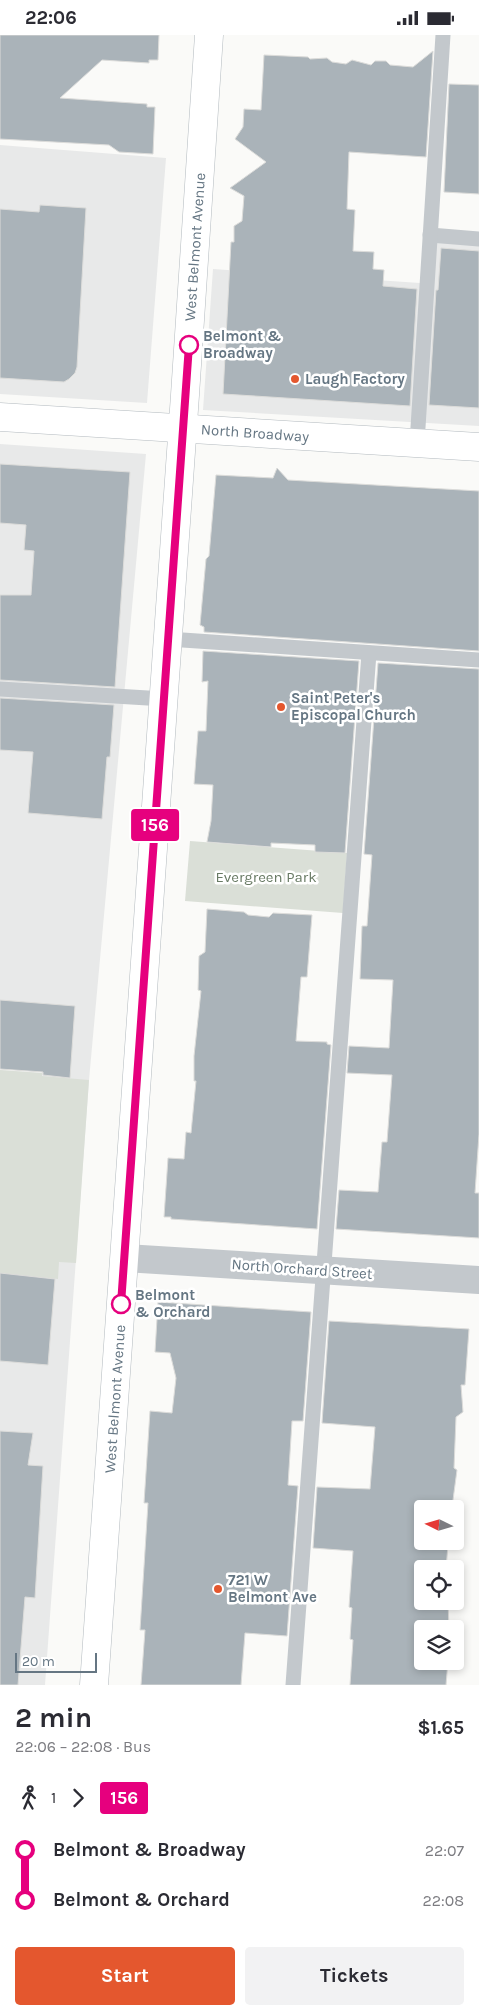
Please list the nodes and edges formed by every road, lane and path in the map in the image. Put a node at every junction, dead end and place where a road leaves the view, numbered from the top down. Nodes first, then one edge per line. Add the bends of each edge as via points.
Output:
1 (209, 35) edge
2 (443, 35) edge
3 (430, 235) junction
4 (479, 239) edge
5 (0, 417) edge
6 (183, 428) junction
7 (417, 443) junction
8 (479, 447) edge
9 (168, 639) junction
10 (368, 653) junction
11 (479, 660) edge
12 (0, 689) edge
13 (164, 699) junction
14 (125, 1258) junction
15 (324, 1270) junction
16 (479, 1280) edge
17 (94, 1685) edge
18 (294, 1685) edge

1 - 6 main road, West Belmont Avenue
2 - 3 lane
3 - 4 lane
3 - 7 lane
5 - 6 main road, North Broadway
6 - 7 main road, North Broadway
6 - 9 main road, West Belmont Avenue
7 - 8 main road, North Broadway
9 - 10 lane
9 - 13 main road, West Belmont Avenue
10 - 11 lane
10 - 15 lane
12 - 13 lane
13 - 14 main road, West Belmont Avenue
14 - 15 street, North Orchard Street
14 - 17 main road, West Belmont Avenue
15 - 16 street, North Orchard Street
15 - 18 lane

